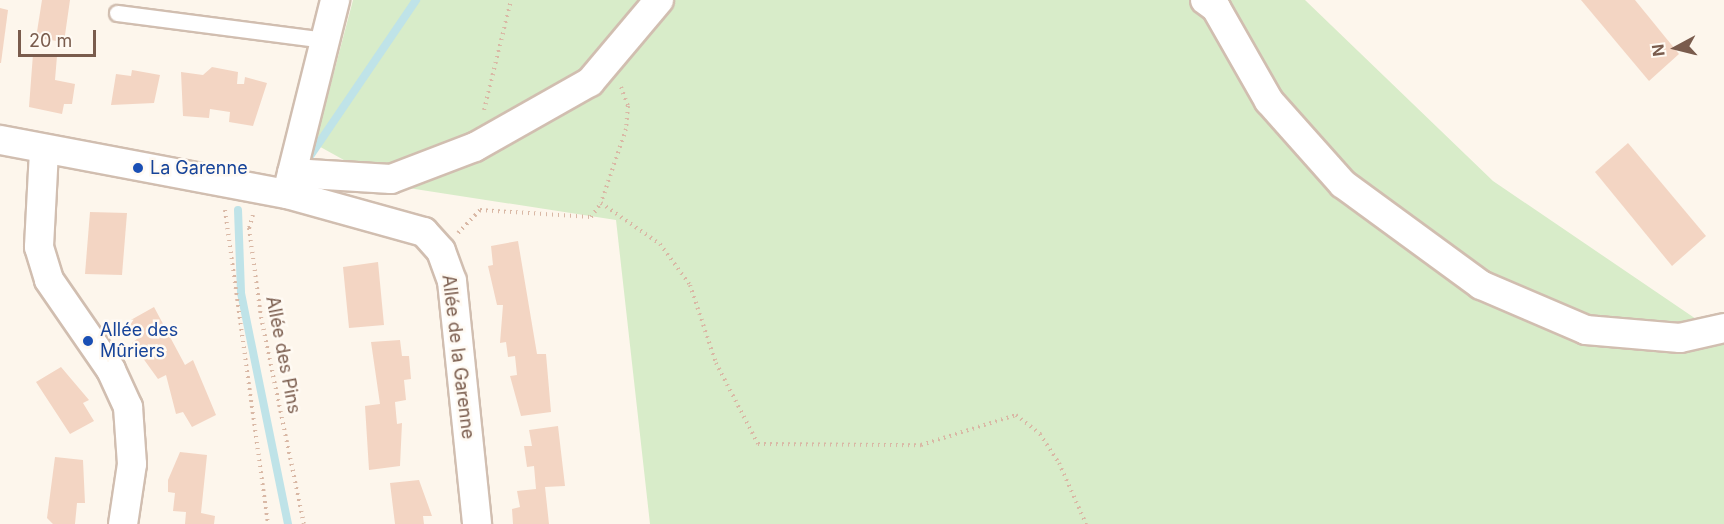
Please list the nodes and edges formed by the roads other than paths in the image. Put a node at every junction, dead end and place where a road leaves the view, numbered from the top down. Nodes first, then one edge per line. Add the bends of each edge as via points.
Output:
1 (335, 0) edge
2 (659, 0) edge
3 (1205, 0) edge
4 (117, 13) dead end
5 (325, 39) junction
6 (0, 140) edge
7 (44, 151) junction
8 (280, 186) junction
9 (1724, 328) edge
10 (123, 524) edge
11 (477, 524) edge

1 - 5 street
2 - 8 street via 590,81 550,109 476,147 391,179
3 - 9 street via 1216,8 1269,101 1343,184 1481,285 1586,330 1680,338
4 - 5 lane
5 - 8 street
6 - 7 street
7 - 8 street via 232,186
7 - 10 street via 39,247 49,280 111,370 128,407 132,464
8 - 11 street, Allée de la Garenne via 424,232 441,251 452,281

